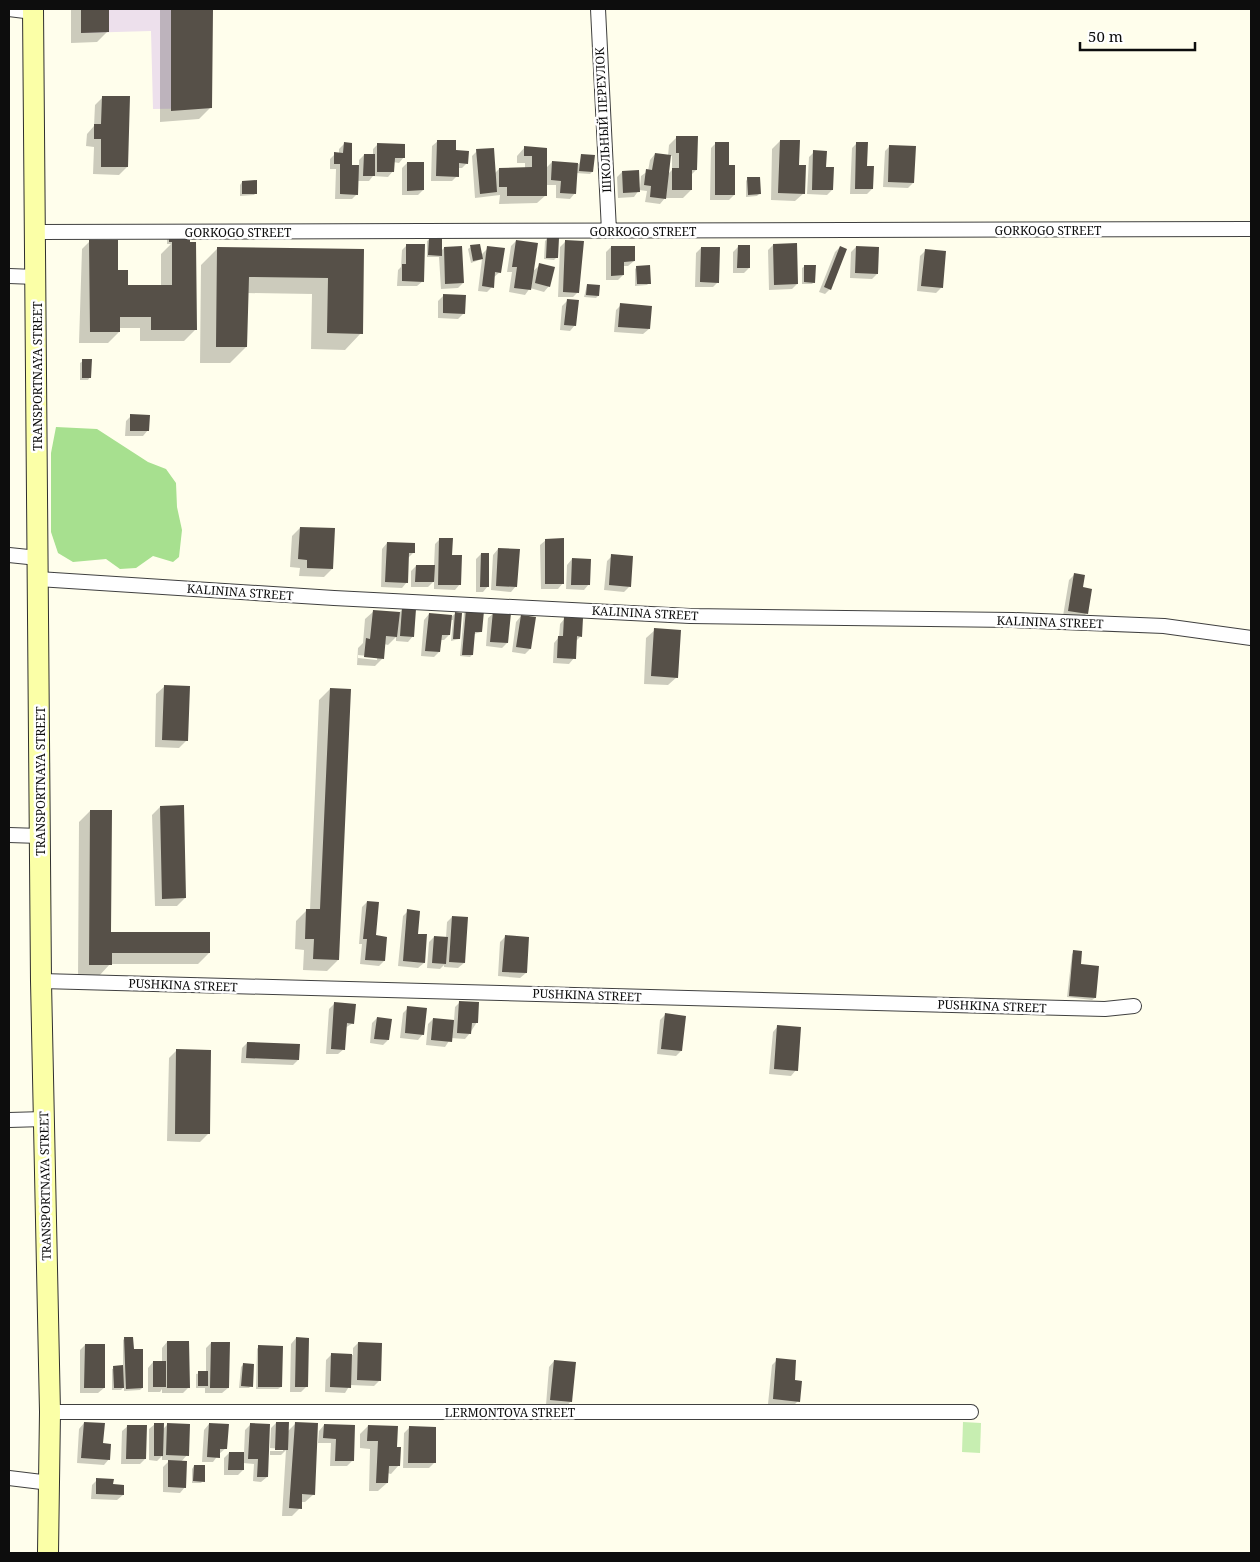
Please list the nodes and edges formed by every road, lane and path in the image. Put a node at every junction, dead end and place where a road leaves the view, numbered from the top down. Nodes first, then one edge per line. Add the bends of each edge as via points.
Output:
1 (9, 9) edge
2 (598, 9) edge
3 (33, 10) edge
4 (1251, 229) edge
5 (609, 231) junction
6 (36, 232) junction
7 (9, 276) edge
8 (36, 277) junction
9 (9, 555) edge
10 (38, 558) junction
11 (38, 579) junction
12 (1251, 638) edge
13 (9, 835) edge
14 (40, 836) junction
15 (41, 981) junction
16 (1134, 1006) dead end
17 (44, 1119) junction
18 (9, 1120) edge
19 (50, 1412) junction
20 (971, 1412) dead end
21 (9, 1478) edge
22 (50, 1483) junction
23 (48, 1553) edge

1 - 3 street
2 - 5 street, ШКОЛЬНЫЙ ПЕРЕУЛОК
3 - 6 street, TRANSPORTNAYA STREET
4 - 5 street, GORKOGO STREET
5 - 6 street, GORKOGO STREET
6 - 8 street, TRANSPORTNAYA STREET
7 - 8 street
8 - 10 street, TRANSPORTNAYA STREET
9 - 10 street
10 - 11 street, TRANSPORTNAYA STREET
11 - 12 street, KALININA STREET via 690,616 1013,620 1164,626
11 - 14 street, TRANSPORTNAYA STREET
13 - 14 street
14 - 15 street, TRANSPORTNAYA STREET
15 - 16 street, PUSHKINA STREET via 1105,1009
15 - 17 street, TRANSPORTNAYA STREET
17 - 18 street
17 - 19 street, TRANSPORTNAYA STREET
19 - 20 street, LERMONTOVA STREET
19 - 22 street, TRANSPORTNAYA STREET
21 - 22 street
22 - 23 street, TRANSPORTNAYA STREET

